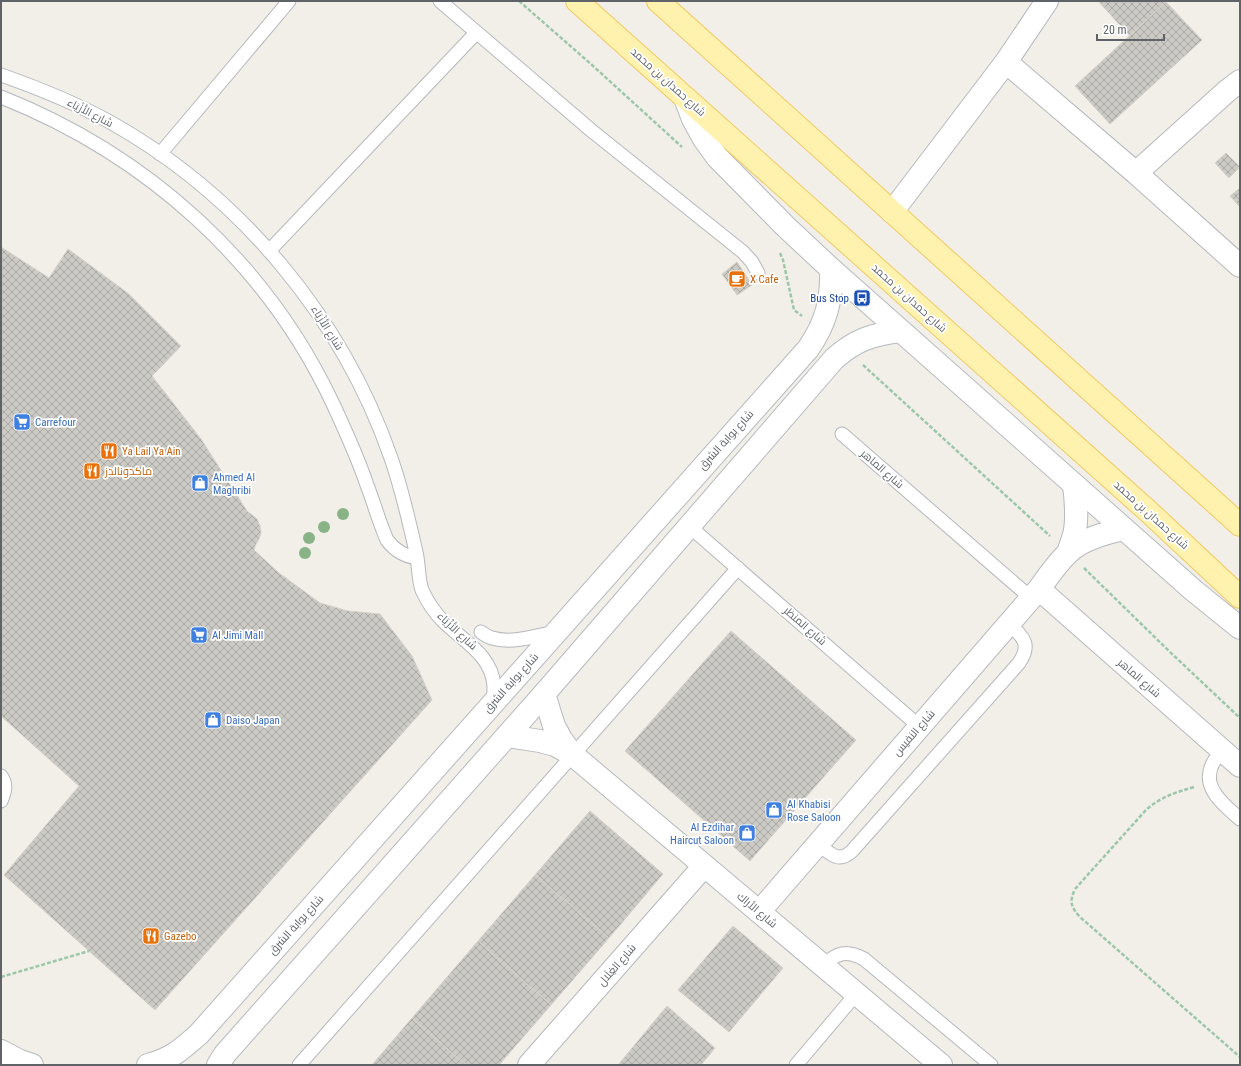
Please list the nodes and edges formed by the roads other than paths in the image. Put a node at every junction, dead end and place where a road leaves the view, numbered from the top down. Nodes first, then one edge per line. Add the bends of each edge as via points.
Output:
1 (289, 1) edge
2 (440, 1) edge
3 (577, 1) edge
4 (658, 1) edge
5 (1048, 1) edge
6 (476, 32) junction
7 (1006, 62) junction
8 (1, 75) edge
9 (1240, 81) edge
10 (1, 97) edge
11 (685, 98) junction
12 (160, 154) junction
13 (1136, 173) junction
14 (892, 212) junction
15 (269, 251) junction
16 (1240, 266) edge
17 (831, 269) junction
18 (758, 273) dead end
19 (901, 331) junction
20 (842, 434) dead end
21 (1074, 485) junction
22 (1240, 525) edge
23 (689, 526) junction
24 (1124, 529) junction
25 (1068, 553) junction
26 (417, 558) junction
27 (738, 568) junction
28 (1035, 594) junction
29 (1240, 597) edge
30 (1009, 624) junction
31 (1240, 628) edge
32 (481, 632) dead end
33 (556, 632) junction
34 (544, 694) junction
35 (493, 703) junction
36 (920, 727) junction
37 (506, 736) junction
38 (1222, 751) junction
39 (573, 755) junction
40 (1240, 766) edge
41 (1, 776) edge
42 (1, 801) edge
43 (1240, 819) edge
44 (818, 844) junction
45 (704, 866) junction
46 (759, 912) junction
47 (823, 966) junction
48 (856, 994) junction
49 (1, 1053) edge
50 (803, 1063) edge
51 (8, 1065) edge
52 (32, 1065) edge
53 (148, 1065) edge
54 (218, 1065) edge
55 (299, 1065) edge
56 (529, 1065) edge
57 (941, 1065) edge
58 (991, 1065) edge

1 - 12 lane
2 - 6 lane
3 - 11 main road, شارع حمدان بن محمد
4 - 14 main road
5 - 7 street
6 - 15 lane
6 - 18 lane via 743,252
7 - 13 street
7 - 14 street
8 - 12 lane, شارع الأَزْيَاء via 44,90 128,133
9 - 13 street
10 - 26 lane via 64,125 139,171 209,230 240,262 282,316 318,374 334,405 367,484 386,540 400,553
11 - 17 street via 693,119 717,157
11 - 29 main road, شارع حمدان بن محمد via 1149,512
12 - 15 lane, شارع الأَزْيَاء via 221,202
13 - 16 street
14 - 22 main road
15 - 26 lane, شارع الأَزْيَاء via 290,275 326,326 365,394 396,472
17 - 19 street
17 - 33 street, شارع بوابة الشرق via 830,301 826,316 804,353
19 - 21 street
19 - 23 street via 886,332 858,341 834,359
20 - 28 lane, شارع الماهر
21 - 24 street
21 - 25 street, شارع النفيس via 1076,518
23 - 27 lane, شارع المنظر
23 - 34 street
24 - 25 street, شارع النفيس via 1091,539
24 - 31 street
25 - 28 street, شارع النفيس
26 - 35 lane, شارع الأَزْيَاء via 422,588 430,606 443,621 471,644 489,668 494,684
27 - 36 lane, شارع المنظر
27 - 39 lane
28 - 30 street, شارع النفيس
28 - 38 street, شارع الماهر
30 - 36 street, شارع النفيس
30 - 44 lane via 1023,637 1025,644 1025,651 1019,663 848,856 835,857
32 - 33 lane via 498,640 513,640
33 - 35 street, شارع بوابة الشرق
34 - 37 street
34 - 39 street, شارع الأراك via 554,726
35 - 53 street, شارع بوابة الشرق via 199,1034 180,1051
36 - 44 street, شارع النفيس
37 - 39 street, شارع الأراك via 555,745
37 - 54 street
38 - 40 street, شارع الماهر
38 - 43 lane via 1213,763 1210,783 1219,800
39 - 45 street, شارع الأراك
39 - 55 lane
41 - 42 lane via 6,786
44 - 46 street, شارع النفيس
45 - 46 street, شارع الأراك
45 - 56 street, شارع الغِلَال
46 - 47 street, شارع الأراك
47 - 48 street, شارع الأراك
47 - 58 lane via 832,957 840,954 848,953 864,959
48 - 50 lane
48 - 57 street, شارع الأراك
49 - 51 street
49 - 52 street

